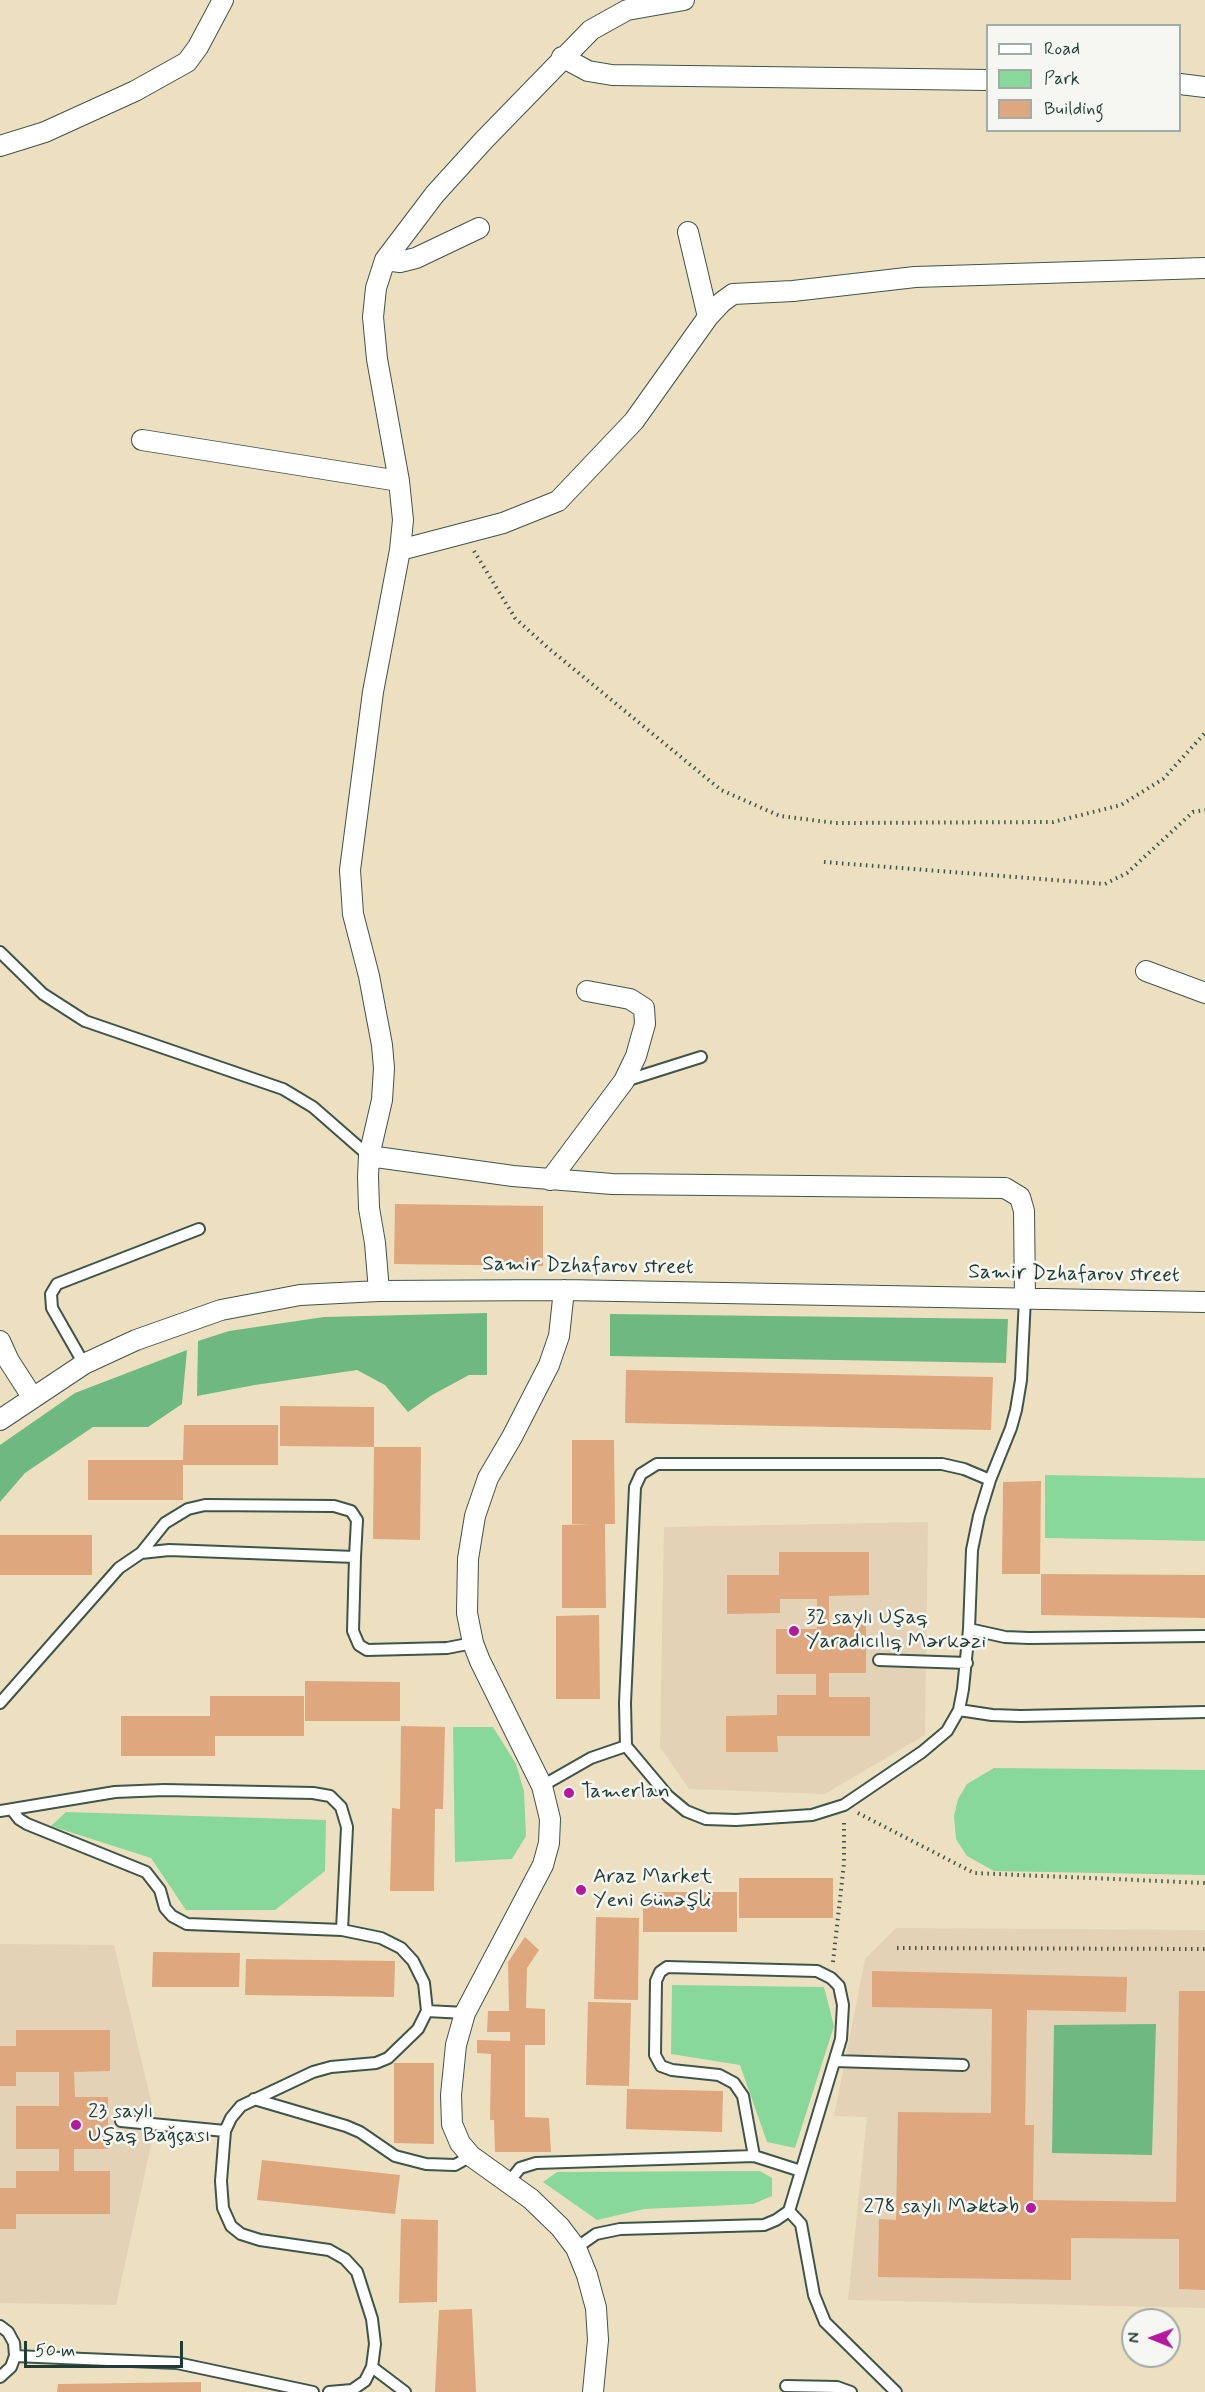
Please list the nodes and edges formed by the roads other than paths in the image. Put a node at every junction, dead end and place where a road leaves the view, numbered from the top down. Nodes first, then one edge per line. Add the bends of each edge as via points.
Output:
1 (223, 0) edge
2 (684, 0) edge
3 (562, 57) junction
4 (986, 80) edge
5 (1181, 84) edge
6 (1205, 87) edge
7 (0, 146) edge
8 (479, 228) dead end
9 (688, 232) dead end
10 (385, 260) junction
11 (1205, 268) edge
12 (708, 317) junction
13 (142, 440) dead end
14 (399, 481) junction
15 (400, 550) junction
16 (0, 952) edge
17 (1146, 971) dead end
18 (587, 991) dead end
19 (1205, 993) edge
20 (701, 1057) dead end
21 (624, 1082) junction
22 (369, 1156) junction
23 (550, 1180) junction
24 (199, 1228) dead end
25 (564, 1290) junction
26 (379, 1291) junction
27 (1024, 1298) junction
28 (1205, 1302) edge
29 (0, 1341) edge
30 (84, 1364) junction
31 (33, 1398) junction
32 (0, 1420) edge
33 (990, 1480) junction
34 (141, 1553) junction
35 (355, 1557) junction
36 (969, 1629) junction
37 (1205, 1636) edge
38 (473, 1642) junction
39 (879, 1660) dead end
40 (967, 1663) junction
41 (0, 1703) edge
42 (959, 1710) junction
43 (1205, 1712) edge
44 (626, 1746) junction
45 (542, 1786) junction
46 (12, 1810) junction
47 (0, 1811) edge
48 (342, 1930) junction
49 (427, 2011) junction
50 (465, 2013) junction
51 (835, 2061) junction
52 (963, 2066) dead end
53 (254, 2099) junction
54 (121, 2121) dead end
55 (225, 2131) junction
56 (471, 2156) junction
57 (754, 2156) junction
58 (801, 2171) junction
59 (509, 2182) junction
60 (789, 2211) junction
61 (576, 2248) junction
62 (0, 2326) edge
63 (15, 2356) junction
64 (372, 2367) junction
65 (0, 2377) edge
66 (786, 2386) dead end
67 (313, 2392) edge
68 (329, 2392) edge
69 (405, 2392) edge
70 (593, 2392) edge
71 (851, 2392) edge
72 (896, 2392) edge

1 - 7 street via 187,62 135,91 45,132
2 - 3 street via 627,10 591,30
3 - 4 street via 588,71 612,75
3 - 10 street via 435,194
5 - 6 street
8 - 10 street via 416,258
9 - 12 street
10 - 14 street via 376,288 373,317
11 - 12 street via 915,277 794,291 745,292 733,294
12 - 15 street via 634,421 558,501 464,535
13 - 14 street
14 - 15 street via 403,519
15 - 22 street via 373,692 350,870 353,914 369,976 384,1068 382,1100
16 - 22 lane via 43,994 85,1021 283,1089 313,1107
17 - 19 street
18 - 21 street via 630,999 644,1008 645,1024
20 - 21 lane
21 - 23 street
22 - 23 street
22 - 26 street via 369,1208
23 - 27 street via 1005,1188 1020,1197 1024,1211
24 - 30 lane via 57,1284 51,1294 52,1308
25 - 26 street, Samir Dzhafarov street
25 - 27 street, Samir Dzhafarov street
25 - 38 street via 559,1336 549,1365 488,1478 475,1516 468,1559 467,1613
26 - 30 street, Samir Dzhafarov street via 300,1295 221,1310 136,1340
27 - 28 street, Samir Dzhafarov street
27 - 33 lane via 1016,1410
29 - 31 street
30 - 31 street, Samir Dzhafarov street
31 - 32 street, Samir Dzhafarov street
33 - 36 lane via 972,1550
33 - 44 lane via 942,1464 657,1464 641,1474 635,1487
34 - 35 lane via 169,1550
34 - 35 lane via 165,1523 188,1509 205,1505 334,1506 351,1510 357,1520
34 - 41 lane via 119,1568
35 - 38 lane via 353,1631 359,1646 367,1650 447,1648
36 - 37 lane via 1029,1638
36 - 40 lane
38 - 45 street
39 - 40 lane
40 - 42 lane
42 - 43 lane via 1021,1716
42 - 44 lane via 947,1731 922,1752 844,1805 801,1816 706,1819 686,1811 668,1796
44 - 45 lane via 591,1758
45 - 50 street via 550,1819 543,1865
46 - 47 lane
46 - 48 lane via 27,1824 146,1872 160,1890 165,1908 187,1924
46 - 48 lane via 115,1792 330,1796 341,1808 347,1827
48 - 49 lane via 381,1938 401,1948 424,1983
49 - 50 lane
49 - 53 lane via 418,2029 388,2058 313,2072
50 - 56 street via 456,2045 452,2124
51 - 52 lane
51 - 57 lane via 843,2004 839,1986 831,1978 817,1971 667,1967 660,1972 656,1981 655,2055 661,2066 672,2070 718,2075 734,2083 742,2096
51 - 58 lane
53 - 55 lane via 231,2118
53 - 56 lane via 346,2126 395,2156 455,2166
54 - 55 lane
55 - 64 lane via 221,2181 223,2208 231,2226 260,2240 329,2250 345,2259 357,2272 372,2319
56 - 59 street
57 - 58 lane
57 - 59 lane via 536,2163 520,2168
58 - 60 lane
59 - 61 street via 560,2227
60 - 61 lane via 764,2225 620,2229 596,2234
60 - 72 lane via 801,2224 814,2295 825,2322
61 - 70 street via 596,2308 598,2340
62 - 63 lane via 14,2343
63 - 65 lane via 11,2367
63 - 67 lane via 177,2363
64 - 68 lane via 365,2381 352,2390
64 - 69 lane
66 - 71 lane via 837,2387

